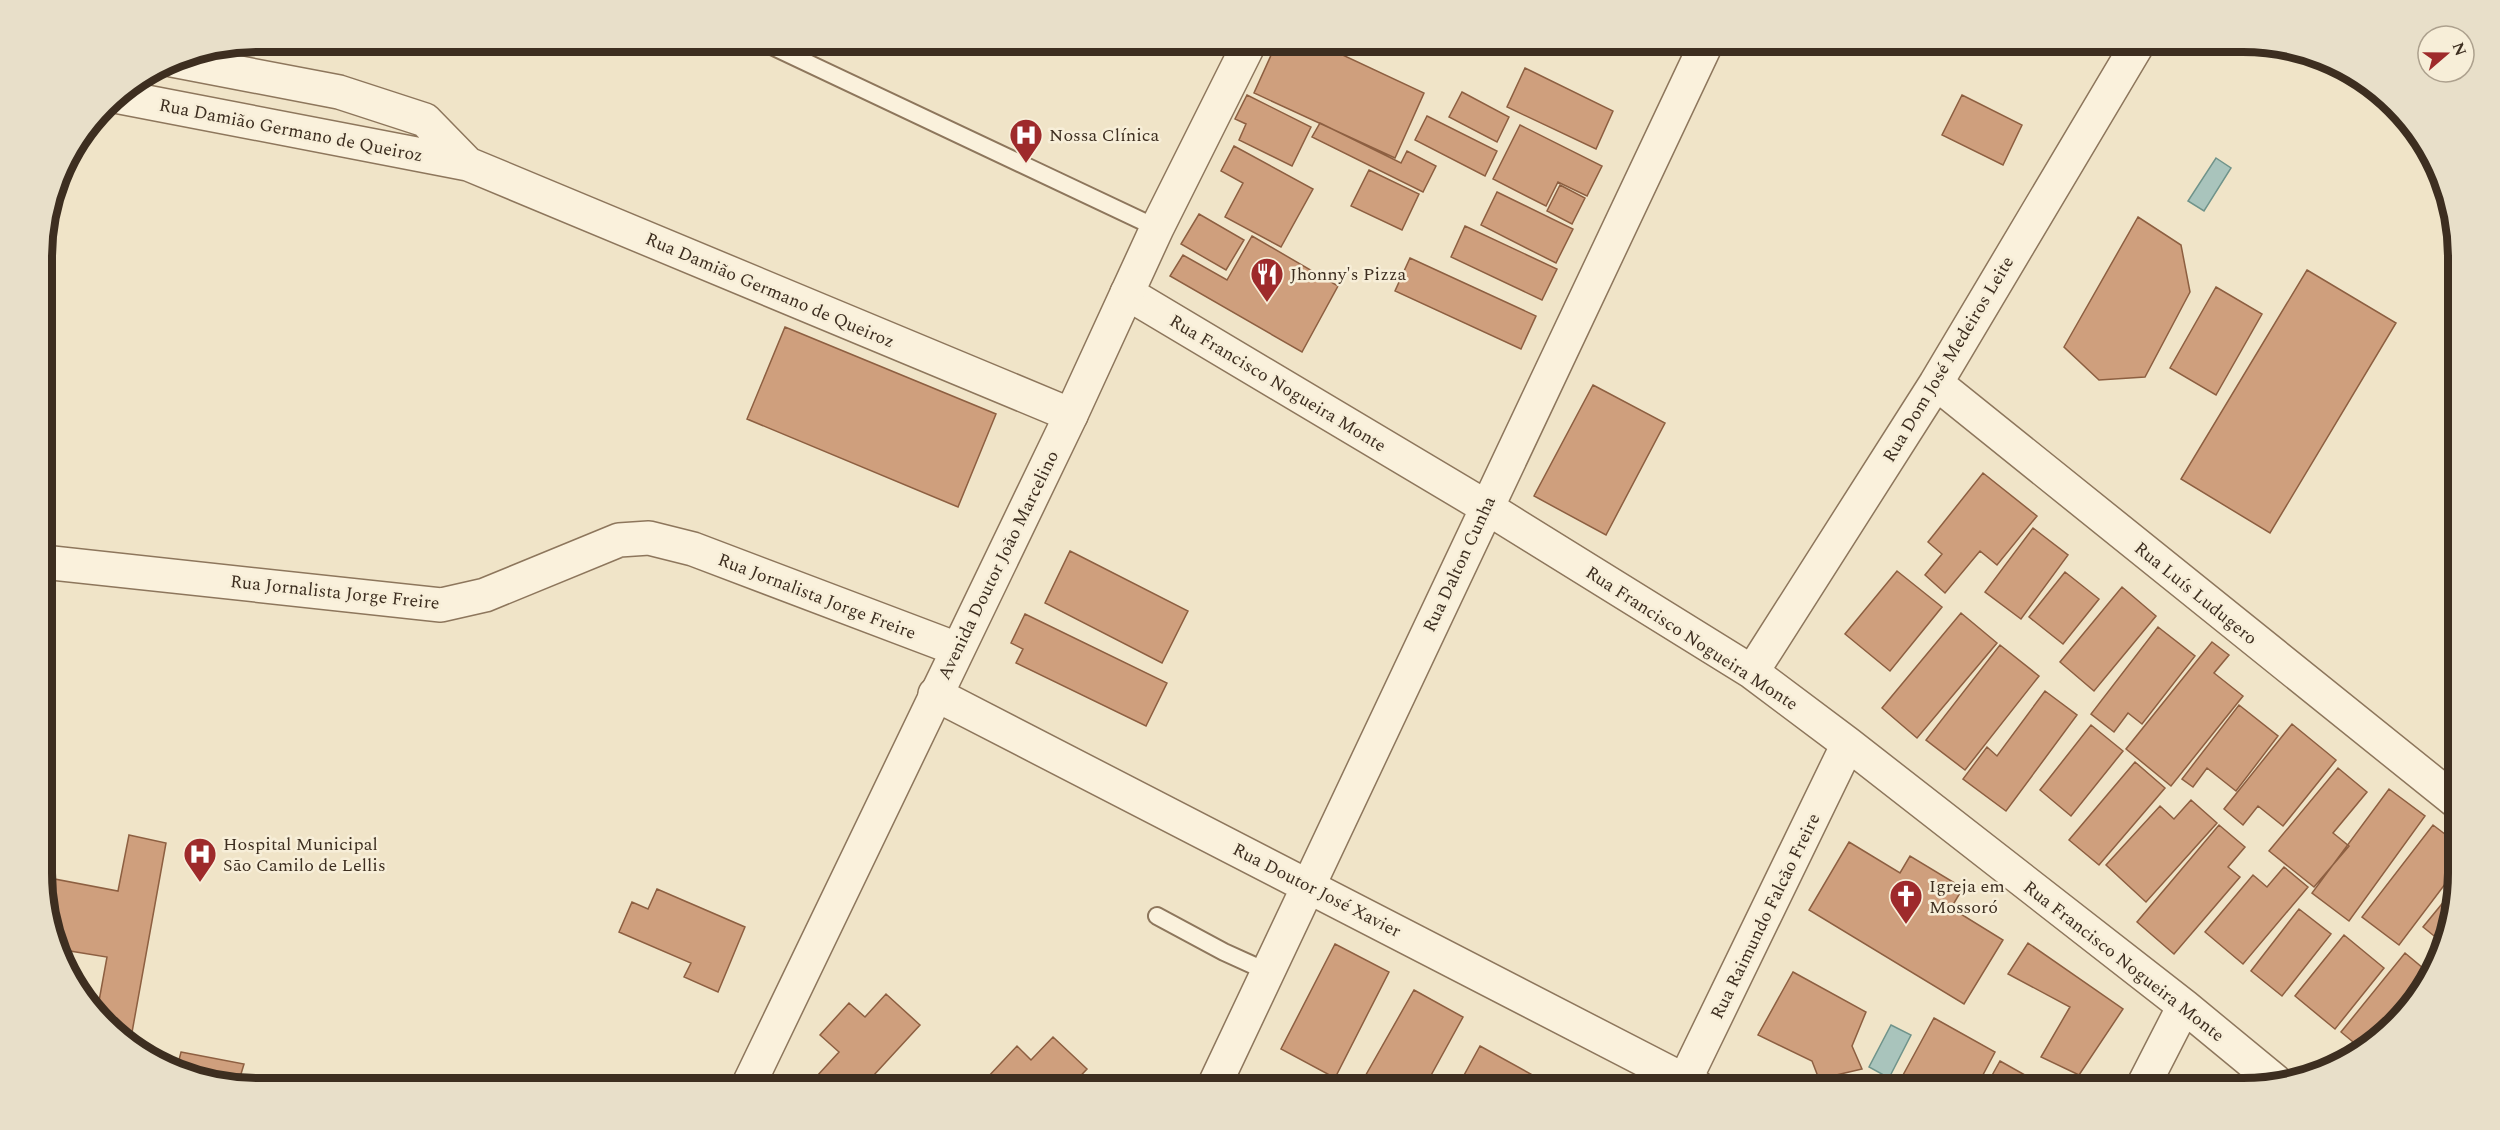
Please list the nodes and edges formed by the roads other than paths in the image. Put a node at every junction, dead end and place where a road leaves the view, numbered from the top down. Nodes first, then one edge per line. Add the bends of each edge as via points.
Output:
1 (1245, 52) edge
2 (1702, 52) edge
3 (2133, 52) edge
4 (786, 53) edge
5 (191, 64) edge
6 (128, 99) edge
7 (468, 164) junction
8 (1157, 228) junction
9 (1127, 293) junction
10 (1936, 383) junction
11 (1071, 416) junction
12 (1486, 507) junction
13 (52, 563) edge
14 (957, 649) junction
15 (1752, 672) junction
16 (935, 694) junction
17 (1848, 744) junction
18 (2448, 795) edge
19 (1309, 886) junction
20 (1156, 916) dead end
21 (1268, 972) junction
22 (2184, 1006) junction
23 (2268, 1076) edge
24 (1673, 1077) edge
25 (1692, 1077) edge
26 (2148, 1077) edge
27 (752, 1078) edge
28 (1218, 1078) edge

1 - 8 street, Avenida Doutor João Marcelino
2 - 12 street, Rua Dalton Cunha
3 - 10 street, Rua Dom José Medeiros Leite
4 - 8 lane
5 - 7 street, Rua Damião Germano de Queiroz via 339,92 425,120
6 - 7 street, Rua Damião Germano de Queiroz
7 - 11 street, Rua Damião Germano de Queiroz
8 - 9 street, Avenida Doutor João Marcelino
9 - 11 street, Avenida Doutor João Marcelino
9 - 12 street, Rua Francisco Nogueira Monte
10 - 15 street, Rua Dom José Medeiros Leite
10 - 18 street, Rua Luís Ludugero
11 - 14 street, Avenida Doutor João Marcelino
12 - 15 street, Rua Francisco Nogueira Monte
12 - 19 street, Rua Dalton Cunha
13 - 14 street, Rua Jornalista Jorge Freire via 441,605 485,595 619,540 649,538 693,549
14 - 16 street, Avenida Doutor João Marcelino
15 - 17 street, Rua Francisco Nogueira Monte
16 - 19 street, Rua Doutor José Xavier
16 - 27 street, Avenida Doutor João Marcelino
17 - 22 street, Rua Francisco Nogueira Monte
17 - 25 street, Rua Raimundo Falcão Freire
19 - 21 street, Rua Dalton Cunha
19 - 24 street, Rua Doutor José Xavier
20 - 21 lane
21 - 28 street, Rua Dalton Cunha
22 - 23 street, Rua Francisco Nogueira Monte
22 - 26 street

